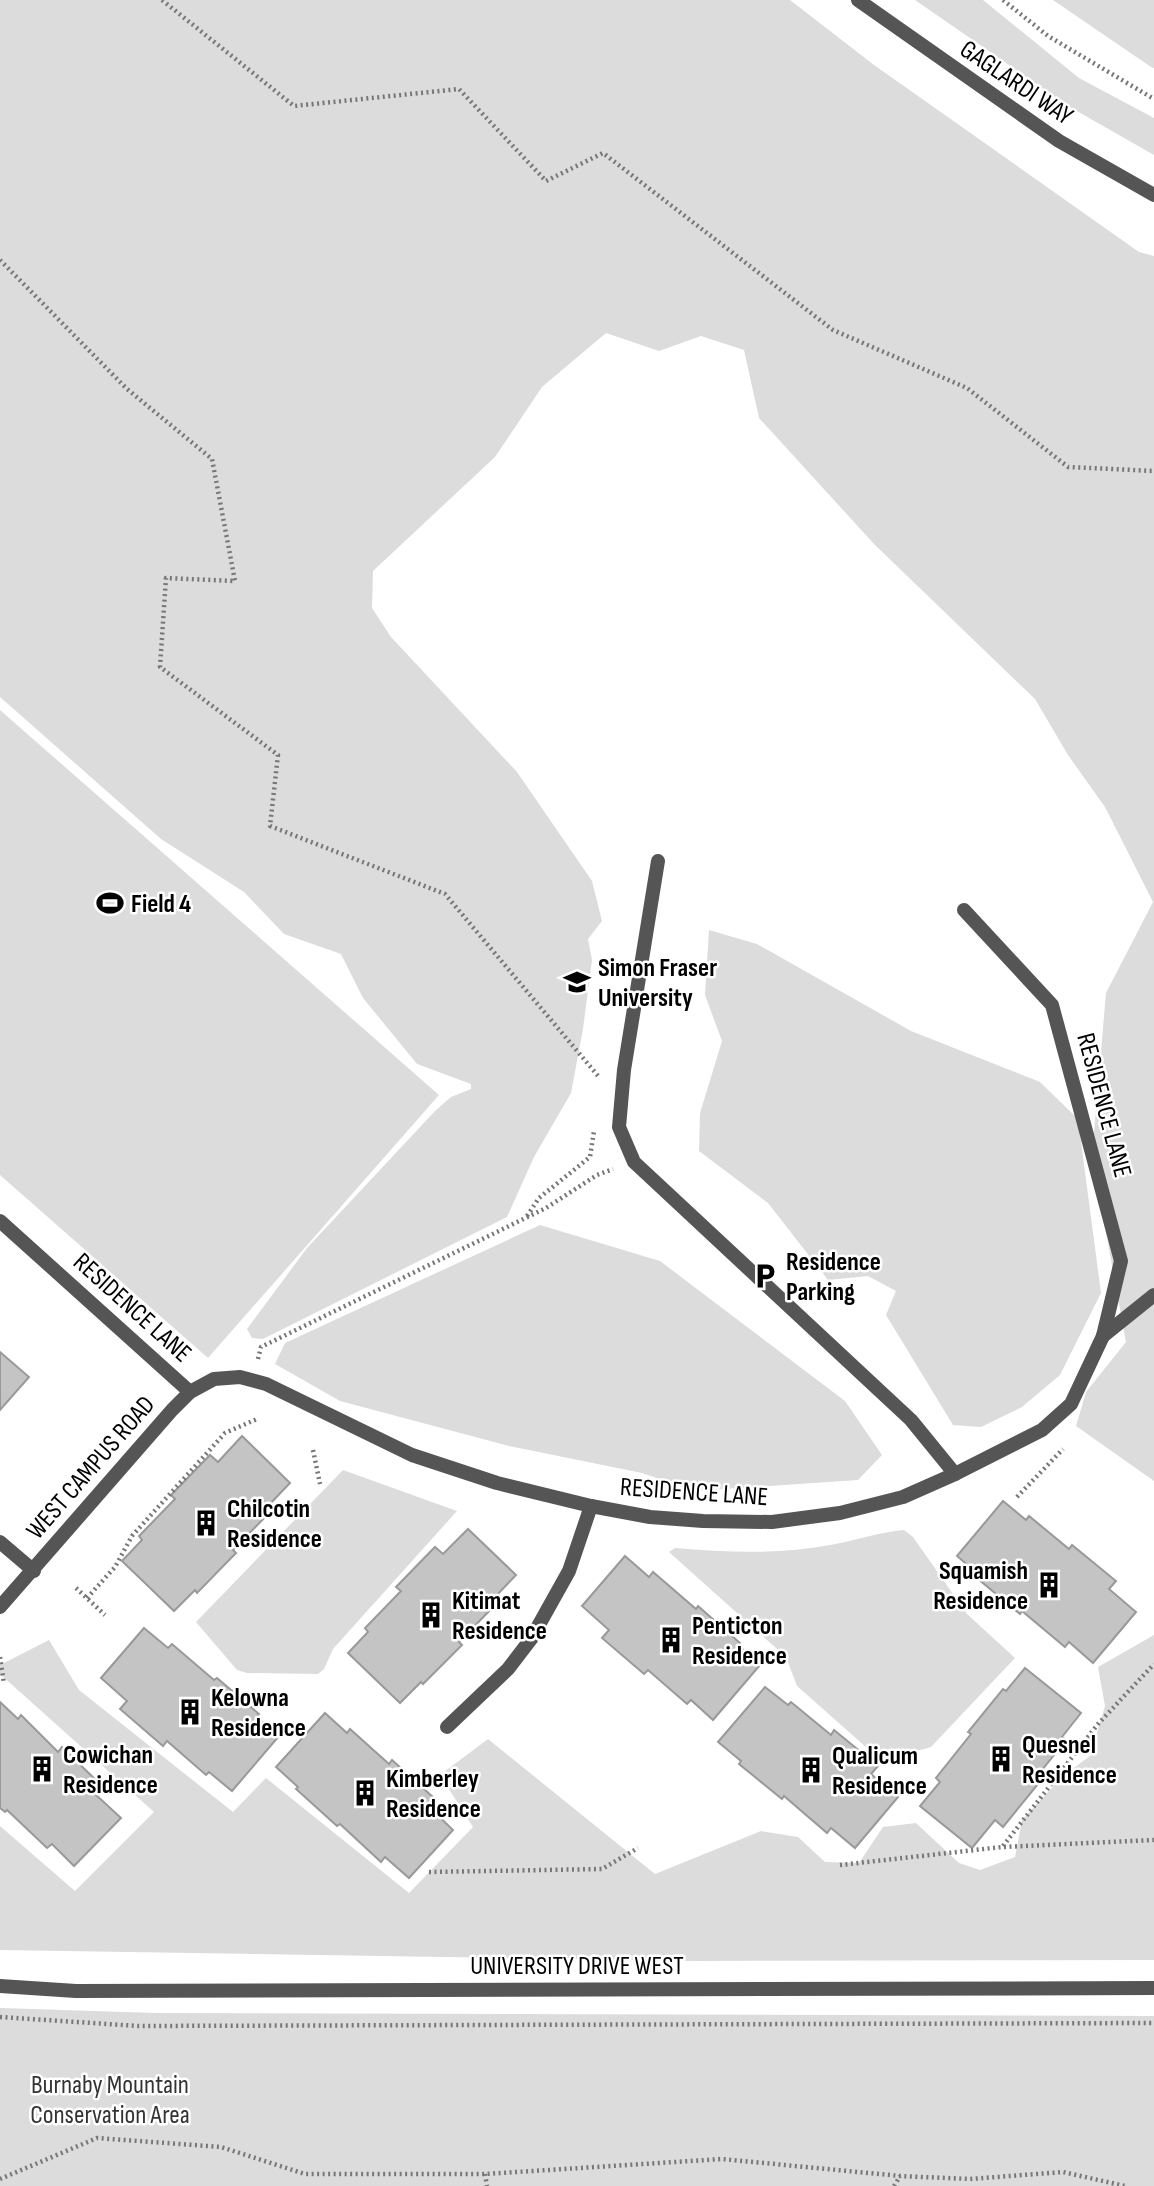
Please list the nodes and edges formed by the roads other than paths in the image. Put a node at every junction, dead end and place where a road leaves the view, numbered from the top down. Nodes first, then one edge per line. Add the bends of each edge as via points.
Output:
1 (858, 0) edge
2 (1154, 195) edge
3 (658, 861) dead end
4 (964, 910) dead end
5 (0, 1221) edge
6 (1154, 1295) edge
7 (1103, 1336) junction
8 (190, 1392) junction
9 (955, 1474) junction
10 (591, 1506) junction
11 (0, 1542) edge
12 (34, 1571) junction
13 (0, 1607) edge
14 (447, 1727) dead end
15 (0, 1986) edge
16 (1154, 1988) edge

1 - 2 street, GAGLARDI WAY via 1059,141
3 - 9 street via 619,1127 634,1162 911,1420
4 - 7 street, RESIDENCE LANE via 1052,1005 1121,1261
5 - 8 street, RESIDENCE LANE
6 - 7 street
7 - 9 street, RESIDENCE LANE via 1071,1404 1042,1430
8 - 10 street, RESIDENCE LANE via 214,1379 253,1380 412,1455
8 - 12 street, WEST CAMPUS ROAD
9 - 10 street, RESIDENCE LANE via 903,1497 840,1513 772,1522 663,1518
10 - 14 street via 569,1571 531,1639 508,1669
11 - 12 street
12 - 13 street, WEST CAMPUS ROAD
15 - 16 street, UNIVERSITY DRIVE WEST via 76,1991

